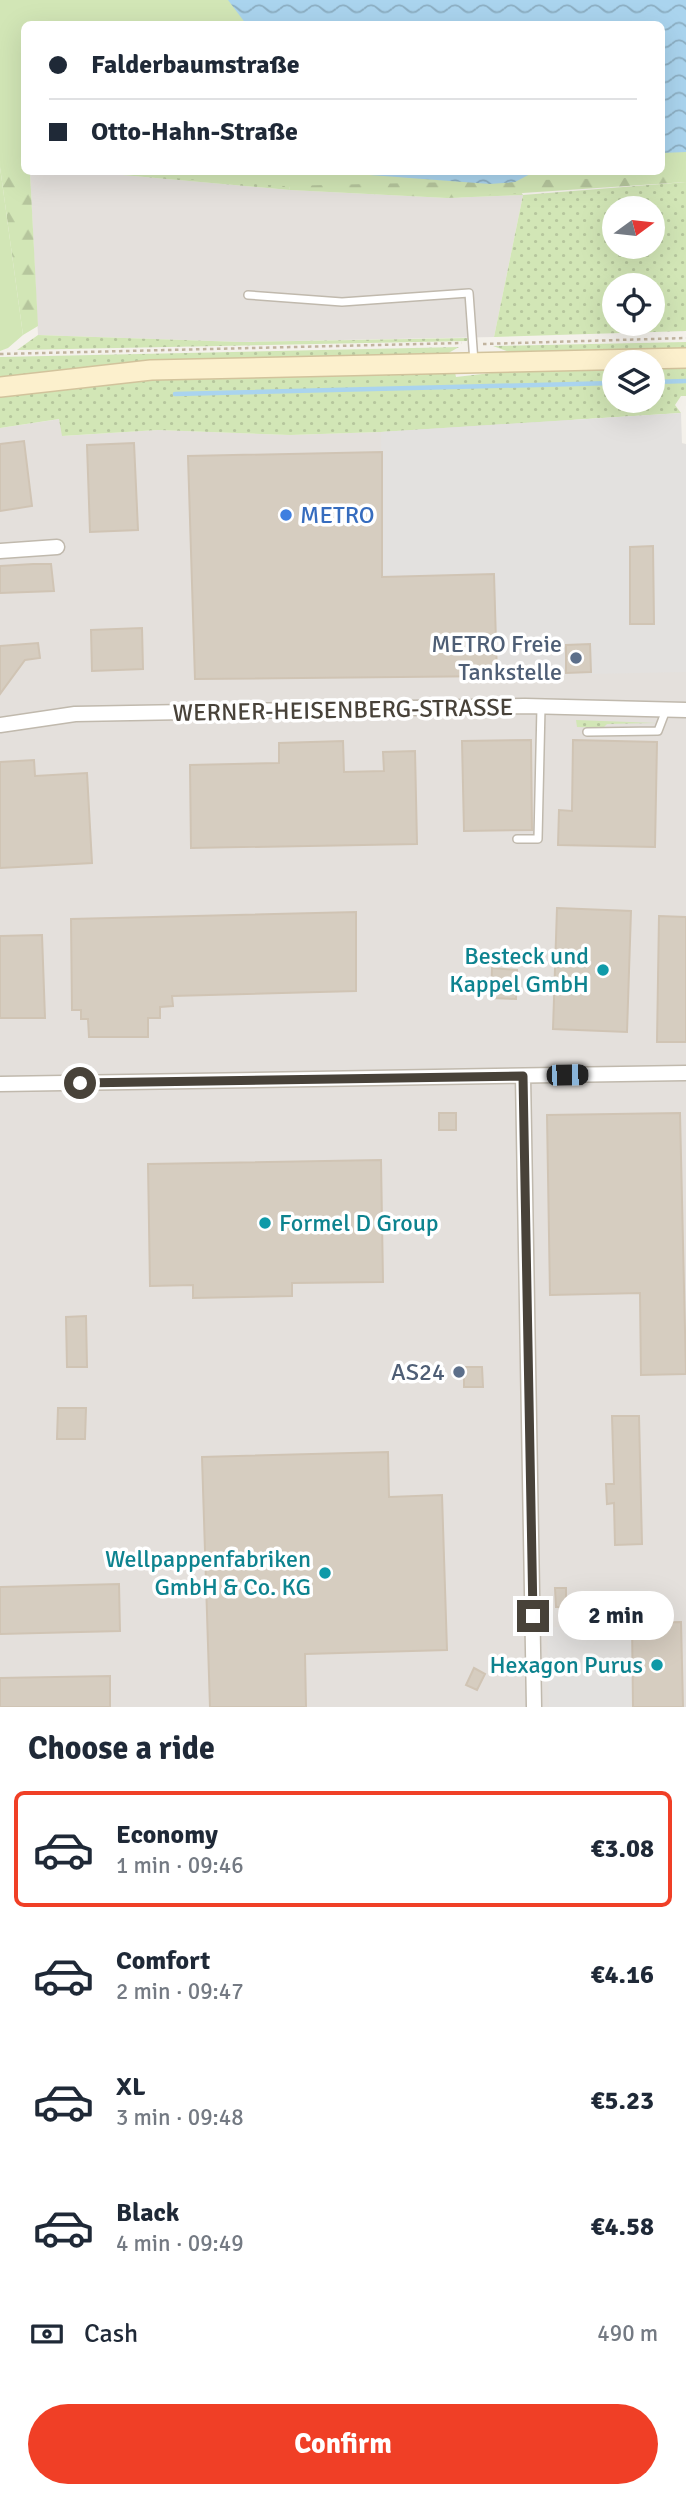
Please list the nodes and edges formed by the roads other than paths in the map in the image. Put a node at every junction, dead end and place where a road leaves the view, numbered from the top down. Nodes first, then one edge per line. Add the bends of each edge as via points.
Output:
1 (248, 295) dead end
2 (473, 354) junction
3 (686, 358) edge
4 (0, 387) edge
5 (57, 547) dead end
6 (0, 551) edge
7 (541, 706) junction
8 (666, 710) junction
9 (685, 712) edge
10 (0, 724) edge
11 (587, 732) dead end
12 (517, 839) dead end
13 (686, 1073) edge
14 (523, 1076) junction
15 (0, 1084) edge
16 (534, 1707) edge

1 - 2 lane via 342,302 469,293
2 - 3 main road
2 - 4 main road via 152,370
5 - 6 street
7 - 8 street, WERNER-HEISENBERG-STRASSE
7 - 10 street, WERNER-HEISENBERG-STRASSE via 75,714
7 - 12 lane via 538,839
8 - 9 street, WERNER-HEISENBERG-STRASSE
8 - 11 lane via 658,731
13 - 14 street
14 - 15 street
14 - 16 street

